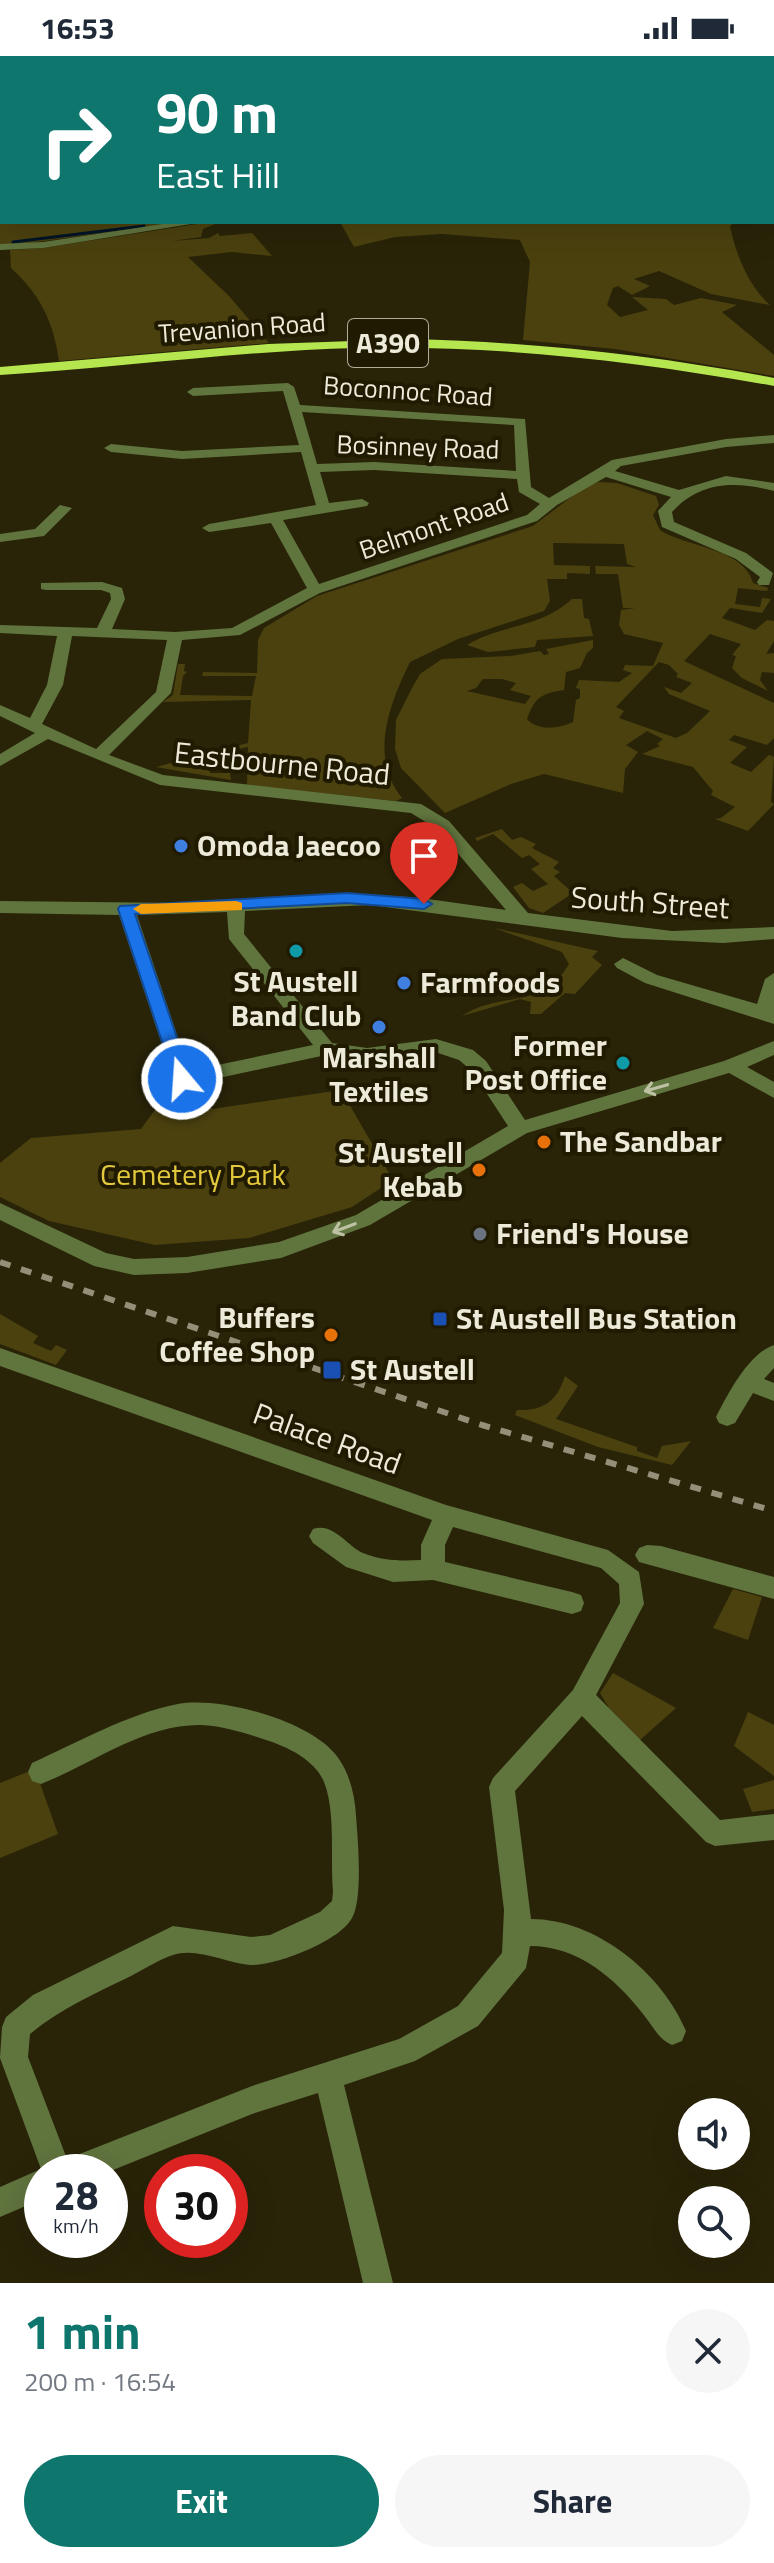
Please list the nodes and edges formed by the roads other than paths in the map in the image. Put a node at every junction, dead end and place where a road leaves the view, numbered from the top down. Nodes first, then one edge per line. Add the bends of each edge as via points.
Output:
1 (185, 224) edge
2 (0, 247) edge
3 (0, 371) edge
4 (774, 382) edge
5 (193, 392) dead end
6 (294, 408) junction
7 (774, 439) edge
8 (111, 448) dead end
9 (308, 448) junction
10 (312, 468) junction
11 (608, 473) junction
12 (523, 475) junction
13 (774, 487) edge
14 (680, 495) junction
15 (362, 503) dead end
16 (548, 503) junction
17 (65, 508) dead end
18 (324, 508) junction
19 (275, 518) junction
20 (209, 528) dead end
21 (0, 538) edge
22 (769, 578) edge
23 (46, 586) dead end
24 (315, 590) junction
25 (0, 629) edge
26 (66, 630) junction
27 (103, 632) junction
28 (175, 636) junction
29 (0, 710) edge
30 (39, 730) junction
31 (98, 756) junction
32 (0, 761) edge
33 (0, 907) edge
34 (236, 907) junction
35 (126, 909) junction
36 (523, 919) junction
37 (774, 933) edge
38 (623, 964) dead end
39 (774, 979) edge
40 (769, 1015) edge
41 (774, 1047) edge
42 (326, 1049) junction
43 (731, 1066) junction
44 (774, 1091) edge
45 (520, 1128) junction
46 (0, 1211) edge
47 (774, 1354) edge
48 (0, 1357) edge
49 (748, 1382) junction
50 (774, 1392) edge
51 (727, 1417) dead end
52 (446, 1515) junction
53 (321, 1536) dead end
54 (647, 1555) dead end
55 (433, 1570) junction
56 (774, 1588) edge
57 (572, 1603) dead end
58 (582, 1698) junction
59 (41, 1772) dead end
60 (774, 1827) edge
61 (517, 1932) junction
62 (8, 2026) edge
63 (672, 2031) dead end
64 (328, 2077) junction
65 (50, 2154) edge
66 (116, 2154) edge
67 (24, 2192) edge
68 (0, 2202) edge
69 (378, 2283) edge

1 - 2 street
3 - 4 highway, Trevanion Road / A390 via 276,348 482,343
5 - 6 street via 288,387
6 - 9 street
6 - 12 street, Boconnoc Road via 520,422
7 - 11 street, Belmont Road via 617,463
8 - 9 street via 194,455
9 - 10 street
10 - 12 street, Bosinney Road via 374,466
10 - 18 street
11 - 14 street
11 - 16 street, Belmont Road
12 - 16 street via 527,492
13 - 14 street via 741,478 719,479
14 - 22 street via 665,511 667,524 741,556
15 - 18 street
16 - 24 street, Belmont Road via 532,518
17 - 21 street via 39,533
18 - 19 street
19 - 20 street
19 - 24 street
23 - 27 street via 117,591
24 - 28 street, Belmont Road via 235,632
25 - 26 street, Belmont Road
26 - 27 street, Belmont Road
26 - 30 street
27 - 28 street, Belmont Road
28 - 31 street via 163,693
29 - 30 street, Eastbourne Road
30 - 31 street, Eastbourne Road
30 - 32 street
31 - 36 street, Eastbourne Road via 160,780 415,808 443,825
33 - 35 street, South Street
34 - 35 street, South Street
34 - 36 street, South Street via 372,899
34 - 42 street via 235,935
35 - 42 street via 182,1079
36 - 37 street, South Street via 652,936
38 - 40 street via 651,979
39 - 40 street
41 - 43 street
42 - 45 street via 367,1055 429,1046 455,1050 479,1066
43 - 44 street
43 -> 45 street
45 -> 46 street via 363,1220 281,1250 187,1265 134,1267 101,1260
47 - 49 street
48 - 52 street, Palace Road
49 - 50 street
49 - 51 street
52 - 55 street via 433,1545
52 - 58 street, Palace Road via 608,1560 631,1579 632,1604
53 - 55 street via 354,1560 393,1572
54 - 56 street
55 - 57 street
58 - 60 street via 715,1833
58 - 61 street via 502,1787
59 - 62 street via 172,1716 214,1713 286,1733 315,1749 335,1777 346,1818 343,1860 348,1894 345,1907 332,1921 265,1951 173,1940
61 - 63 street via 569,1937 602,1954 653,2000
61 - 64 street via 516,1958 468,2016 405,2051
62 - 65 street via 14,2057
64 - 66 street via 252,2100
64 - 69 street
67 - 68 street

